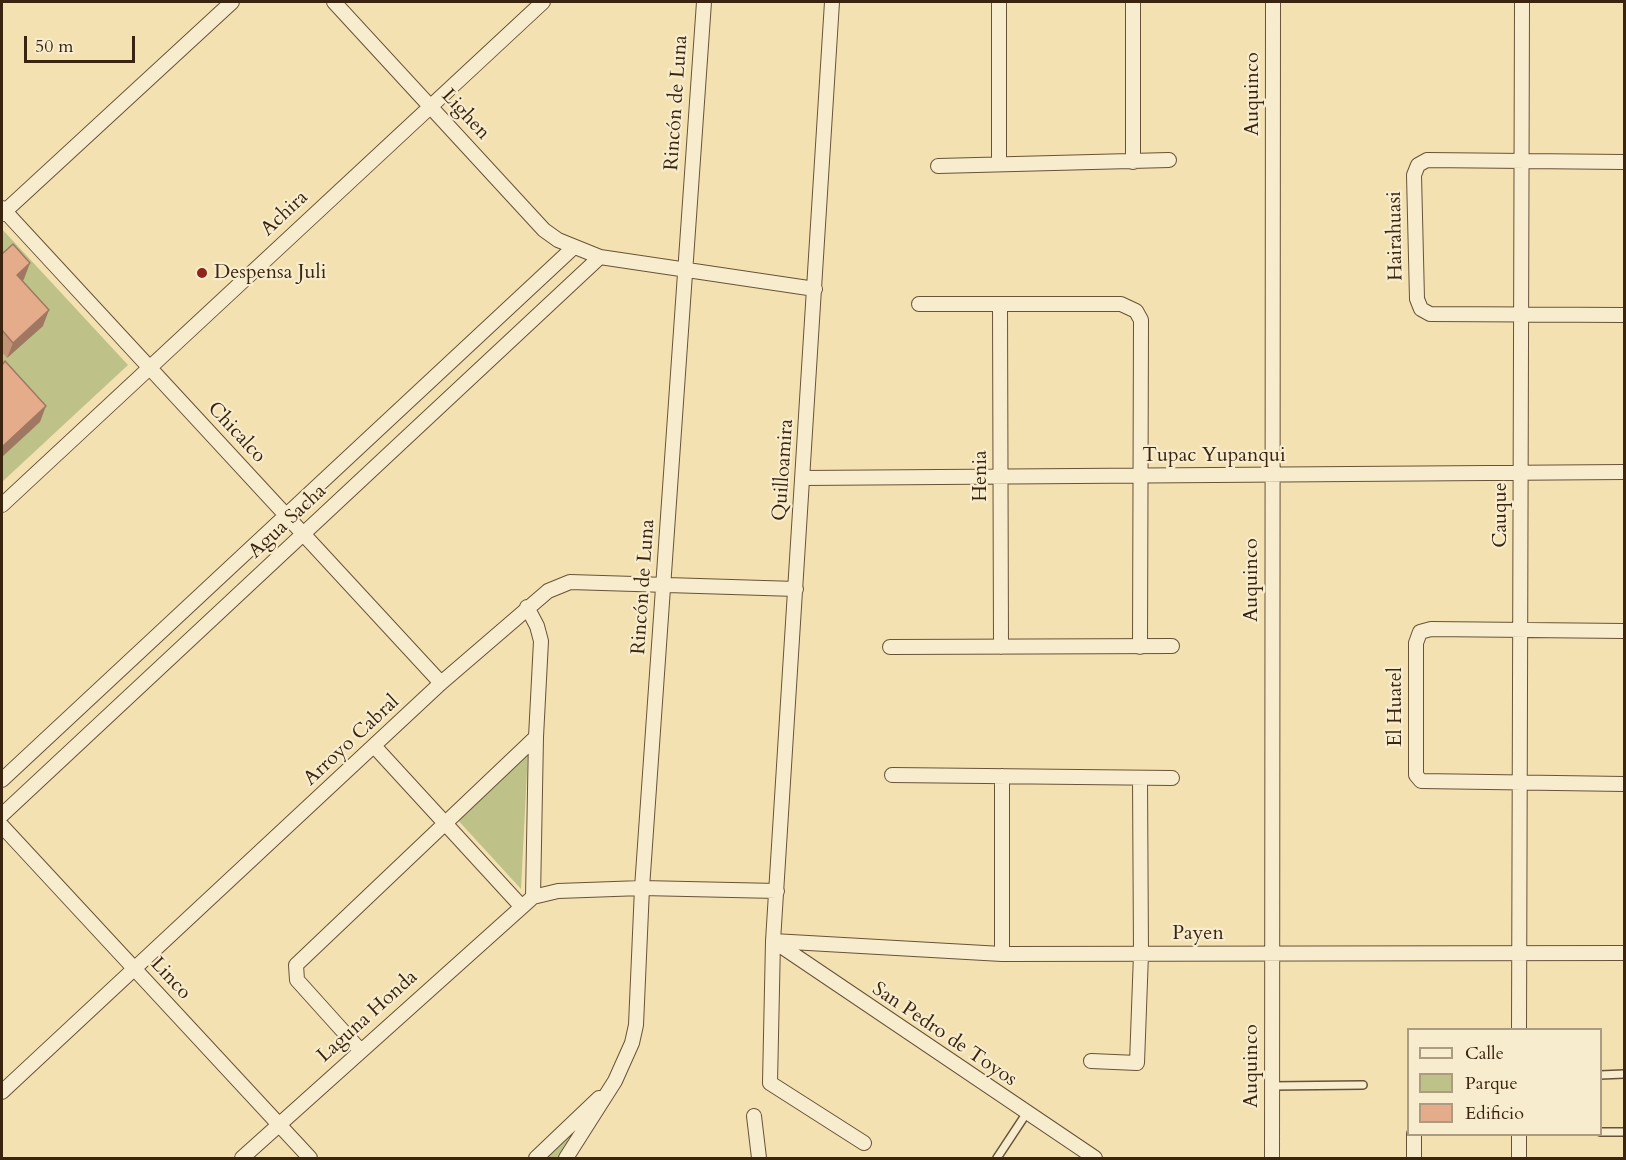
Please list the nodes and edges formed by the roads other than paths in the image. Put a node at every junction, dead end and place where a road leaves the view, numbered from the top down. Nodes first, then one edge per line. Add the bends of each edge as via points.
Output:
1 (232, 2) edge
2 (334, 2) edge
3 (543, 2) edge
4 (704, 2) edge
5 (832, 2) edge
6 (999, 2) edge
7 (1133, 2) edge
8 (1273, 2) edge
9 (1522, 2) edge
10 (430, 106) junction
11 (1169, 160) dead end
12 (1523, 160) junction
13 (1133, 162) junction
14 (1624, 162) edge
15 (999, 164) junction
16 (938, 166) dead end
17 (2, 211) edge
18 (574, 247) junction
19 (600, 257) junction
20 (686, 269) junction
21 (815, 289) junction
22 (919, 304) dead end
23 (1000, 304) junction
24 (1522, 315) junction
25 (1624, 315) edge
26 (149, 368) junction
27 (1624, 472) edge
28 (1521, 473) junction
29 (1272, 475) junction
30 (1000, 476) junction
31 (1142, 476) junction
32 (803, 478) junction
33 (2, 505) edge
34 (286, 516) junction
35 (304, 535) junction
36 (663, 584) junction
37 (796, 589) junction
38 (527, 607) junction
39 (1520, 630) junction
40 (1624, 631) edge
41 (1140, 646) junction
42 (1172, 646) dead end
43 (890, 647) dead end
44 (1001, 647) junction
45 (441, 683) junction
46 (536, 737) junction
47 (375, 747) junction
48 (892, 775) dead end
49 (1002, 776) junction
50 (1140, 778) junction
51 (1172, 778) dead end
52 (2, 780) edge
53 (1522, 783) junction
54 (1624, 784) edge
55 (2, 815) edge
56 (446, 824) junction
57 (2, 826) edge
58 (642, 888) junction
59 (777, 891) junction
60 (533, 897) junction
61 (521, 906) junction
62 (773, 941) junction
63 (1271, 953) junction
64 (1520, 953) junction
65 (1624, 953) edge
66 (1002, 954) junction
67 (1141, 954) junction
68 (134, 970) junction
69 (1519, 1028) edge
70 (360, 1050) junction
71 (1091, 1061) dead end
72 (1624, 1074) edge
73 (1602, 1075) edge
74 (615, 1082) junction
75 (1363, 1085) dead end
76 (1272, 1086) junction
77 (2, 1092) edge
78 (1026, 1114) junction
79 (754, 1116) dead end
80 (279, 1125) junction
81 (1624, 1131) edge
82 (1602, 1132) edge
83 (1414, 1136) edge
84 (1519, 1136) edge
85 (864, 1143) dead end
86 (242, 1158) edge
87 (310, 1158) edge
88 (536, 1158) edge
89 (566, 1158) edge
90 (759, 1158) edge
91 (997, 1158) edge
92 (1095, 1158) edge
93 (1272, 1158) edge
94 (1414, 1158) edge
95 (1519, 1158) edge

1 - 17 street
2 - 10 street, Lighen
3 - 10 street, Achira
4 - 20 street, Rincón de Luna
5 - 21 street, Quilloamira
6 - 15 street
7 - 13 street
8 - 29 street, Auquinco
9 - 12 street, Cauque
10 - 18 street, Lighen via 544,230
10 - 26 street, Achira
11 - 13 street
12 - 14 street
12 - 24 street, Cauque
12 - 24 street, Hairahuasi via 1427,160 1418,165 1414,174 1417,299 1421,309 1430,314
13 - 15 street
15 - 16 street
17 - 26 street, Chicalco
18 - 19 street
18 - 34 street, Agua Sacha
19 - 20 street
19 - 35 street, Agua Sacha
20 - 21 street
20 - 36 street, Rincón de Luna
21 - 32 street, Quilloamira
22 - 23 street
23 - 30 street, Henia
23 - 31 street via 1121,304 1136,311 1141,320
24 - 25 street
24 - 28 street, Cauque
26 - 33 street, Achira
26 - 34 street, Chicalco
27 - 28 street, Tupac Yupanqui
28 - 29 street, Tupac Yupanqui
28 - 39 street, Cauque
29 - 31 street, Tupac Yupanqui
29 - 63 street, Auquinco
30 - 31 street, Tupac Yupanqui
30 - 32 street, Tupac Yupanqui
30 - 44 street, Henia
31 - 41 street
32 - 37 street, Quilloamira
34 - 35 street, Chicalco
34 - 52 street, Agua Sacha
35 - 45 street, Chicalco
35 - 55 street, Agua Sacha
36 - 37 street, Arroyo Cabral
36 - 38 street, Arroyo Cabral via 570,582 548,591
36 - 58 street, Rincón de Luna
37 - 59 street, Quilloamira
38 - 45 street, Arroyo Cabral
38 - 46 street via 541,640
39 - 40 street
39 - 53 street, Cauque
39 - 53 street, El Huatel via 1420,632 1416,643 1416,775 1421,781
41 - 42 street
41 - 44 street
43 - 44 street
45 - 47 street, Arroyo Cabral
46 - 56 street
46 - 60 street
47 - 56 street
47 - 68 street, Arroyo Cabral
48 - 49 street
49 - 50 street
49 - 66 street
50 - 51 street
50 - 67 street
53 - 54 street
53 - 64 street, Cauque
56 - 61 street
56 - 70 street via 297,965 297,980
57 - 68 street, Linco
58 - 59 street
58 - 60 street via 558,891
58 - 74 street, Rincón de Luna via 636,1025
59 - 62 street, Quilloamira
60 - 61 street, Laguna Honda
61 - 70 street, Laguna Honda
62 - 66 street, Payen
62 - 78 street, San Pedro de Toyos
62 - 85 street, Quilloamira via 770,1083
63 - 64 street, Payen
63 - 67 street, Payen
63 - 76 street, Auquinco
64 - 65 street, Payen
64 - 69 street, Cauque
66 - 67 street, Payen
67 - 71 street via 1137,1064
68 - 77 street, Arroyo Cabral
68 - 80 street, Linco
70 - 80 street, Laguna Honda
72 - 73 lane
74 - 88 street
74 - 89 street, Rincón de Luna
75 - 76 lane
76 - 93 street, Auquinco
78 - 91 lane
78 - 92 street, San Pedro de Toyos
79 - 90 street
80 - 86 street, Laguna Honda
80 - 87 street, Linco
81 - 82 lane
83 - 94 street
84 - 95 street

